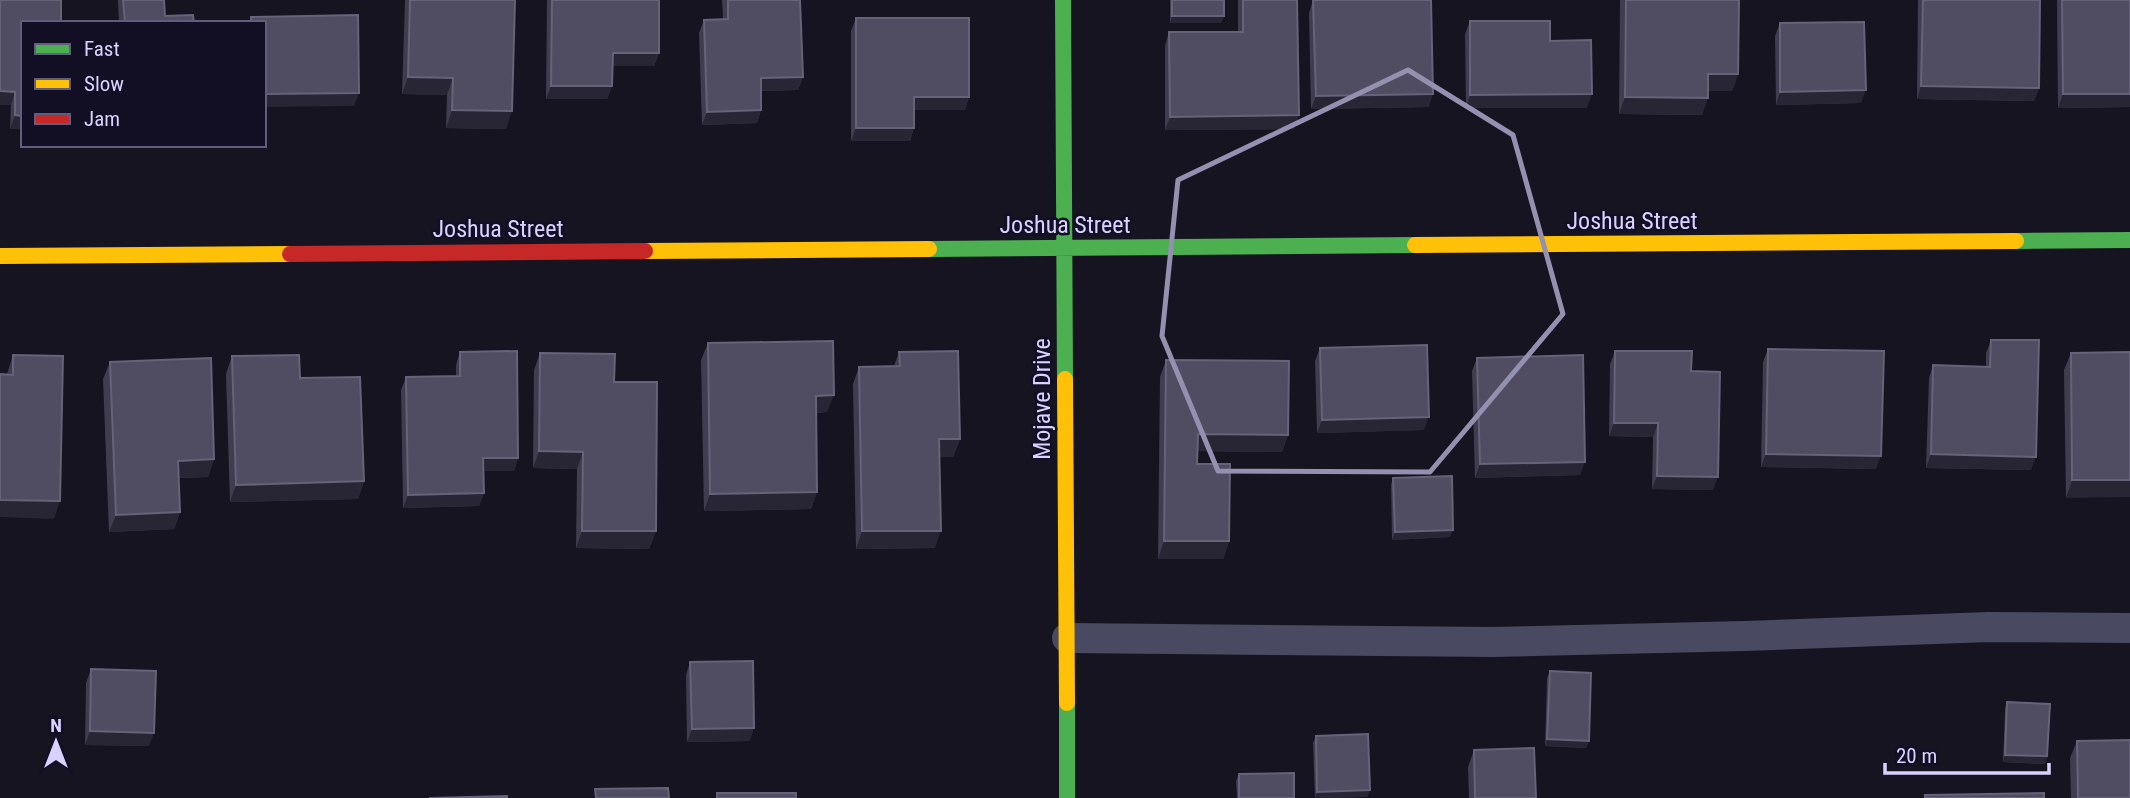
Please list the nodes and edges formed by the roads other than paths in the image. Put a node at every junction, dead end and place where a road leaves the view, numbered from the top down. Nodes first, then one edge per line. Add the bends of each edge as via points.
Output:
1 (1063, 0) edge
2 (2130, 240) edge
3 (1064, 248) junction
4 (0, 256) edge
5 (2130, 628) edge
6 (1066, 638) junction
7 (1067, 798) edge

1 - 3 street, Mojave Drive
2 - 3 street, Joshua Street
3 - 4 street, Joshua Street
3 - 6 street, Mojave Drive
5 - 6 lane via 1989,627 1493,642
6 - 7 street, Mojave Drive

